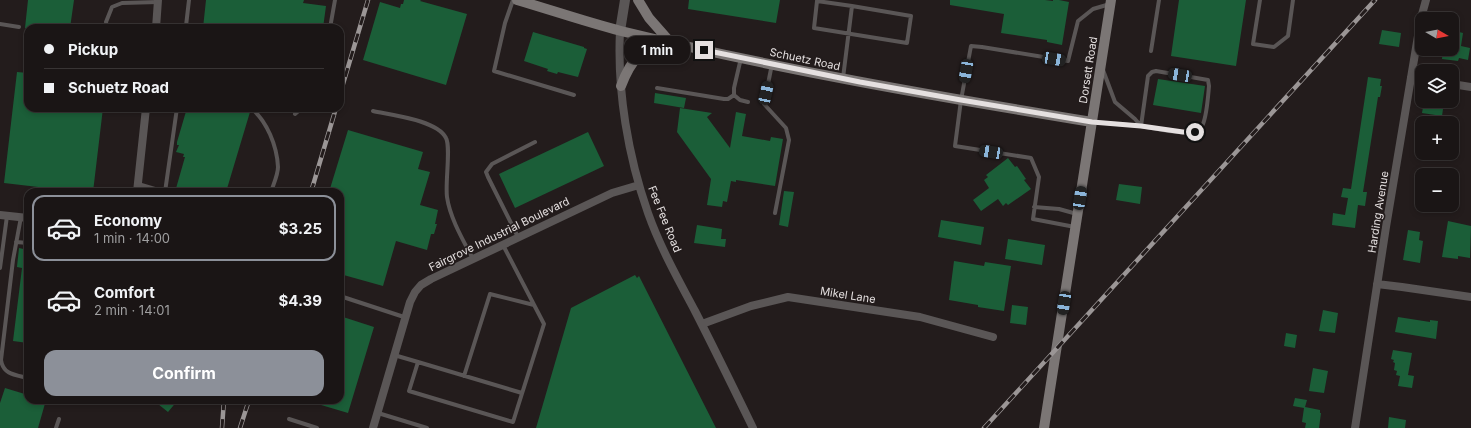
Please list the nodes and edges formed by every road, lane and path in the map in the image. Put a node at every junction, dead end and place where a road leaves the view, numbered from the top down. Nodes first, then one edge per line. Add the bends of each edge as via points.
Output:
1 (189, 0) edge
2 (335, 0) edge
3 (512, 0) edge
4 (517, 0) edge
5 (625, 0) edge
6 (638, 0) edge
7 (1159, 0) edge
8 (1260, 0) edge
9 (1293, 0) edge
10 (1426, 0) edge
11 (158, 1) edge
12 (1111, 2) edge
13 (852, 6) junction
14 (0, 24) edge
15 (106, 24) edge
16 (156, 24) edge
17 (186, 24) edge
18 (331, 24) edge
19 (19, 27) dead end
20 (620, 31) junction
21 (849, 34) junction
22 (671, 43) junction
23 (1151, 51) dead end
24 (741, 58) junction
25 (772, 64) junction
26 (1101, 66) junction
27 (1411, 77) junction
28 (1415, 78) edge
29 (842, 79) junction
30 (1459, 85) edge
31 (621, 86) junction
32 (1471, 87) edge
33 (656, 88) dead end
34 (574, 95) dead end
35 (734, 96) junction
36 (961, 100) junction
37 (748, 102) dead end
38 (373, 111) dead end
39 (146, 112) edge
40 (175, 112) edge
41 (256, 112) edge
42 (297, 112) edge
43 (295, 114) dead end
44 (1092, 122) junction
45 (1141, 126) junction
46 (535, 142) dead end
47 (639, 185) junction
48 (137, 188) edge
49 (166, 188) edge
50 (272, 188) edge
51 (1034, 207) junction
52 (776, 214) dead end
53 (1077, 214) junction
54 (4, 215) edge
55 (24, 218) edge
56 (1075, 227) junction
57 (518, 237) junction
58 (2, 240) edge
59 (16, 242) junction
60 (24, 243) edge
61 (503, 245) junction
62 (473, 259) junction
63 (0, 268) edge
64 (1377, 284) junction
65 (344, 297) edge
66 (1471, 297) edge
67 (534, 305) junction
68 (404, 317) junction
69 (702, 324) junction
70 (993, 337) dead end
71 (394, 355) junction
72 (418, 362) junction
73 (464, 376) junction
74 (24, 377) edge
75 (522, 393) junction
76 (378, 413) junction
77 (59, 419) dead end
78 (289, 419) dead end
79 (56, 428) edge
80 (317, 428) edge
81 (373, 428) edge
82 (427, 428) edge
83 (753, 428) edge
84 (1044, 428) edge
85 (1355, 428) edge

1 - 17 lane
2 - 18 lane
3 - 34 lane via 494,71
4 - 20 main road, Schuetz Road
5 - 20 street, Fee Fee Road
6 - 22 main road via 649,18
7 - 23 lane
8 - 9 lane via 1253,44 1274,47 1288,36
10 - 27 street, Harding Avenue
11 - 15 lane via 122,2 112,7
11 - 16 street
12 - 26 main road, Dorsett Road
12 - 36 lane via 1093,9 1078,21 1068,61 970,46
13 - 21 lane
13 - 21 lane via 817,1 814,28
13 - 21 lane via 911,16 907,43
14 - 19 lane
20 - 22 main road, Schuetz Road
20 - 31 street, Fee Fee Road
21 - 29 lane
22 - 24 main road, Schuetz Road
22 - 31 main road via 637,56
24 - 25 main road, Schuetz Road
24 - 35 lane
25 - 29 main road, Schuetz Road
25 - 52 lane via 764,104 786,128 789,140
26 - 44 main road, Dorsett Road
26 - 45 lane via 1115,102
27 - 28 street
27 - 64 street, Harding Avenue
29 - 36 main road, Schuetz Road
30 - 32 street
31 - 47 street, Fee Fee Road
33 - 35 lane via 724,99
35 - 37 lane
36 - 44 main road, Schuetz Road
36 - 51 lane via 955,146 1031,158 1038,176
38 - 62 lane via 419,121 434,127 446,138 447,197 453,218
39 - 48 street
40 - 49 lane
41 - 50 lane via 273,141 278,168
42 - 43 lane
44 - 45 lane
44 - 53 main road, Dorsett Road
45 - 45 lane via 1148,76 1152,72 1208,80 1204,122 1195,132
46 - 57 lane via 492,164 486,172
47 - 57 street, Fairgrove Industrial Boulevard via 612,193
47 - 69 street, Fee Fee Road via 664,251
51 - 53 lane via 1059,209
51 - 56 lane via 1033,219
53 - 56 main road, Dorsett Road
54 - 55 street
54 - 58 lane
55 - 59 lane
56 - 84 main road, Dorsett Road
57 - 61 street, Fairgrove Industrial Boulevard
58 - 63 lane
59 - 60 lane
59 - 74 lane via 2,365 9,374
61 - 62 street, Fairgrove Industrial Boulevard
61 - 67 lane
62 - 68 street, Fairgrove Industrial Boulevard via 422,285 412,297
64 - 66 street
64 - 85 street, Harding Avenue
65 - 68 lane
67 - 73 lane via 490,294
67 - 75 lane via 544,324
68 - 71 street, Fairgrove Industrial Boulevard
69 - 70 street, Mikel Lane via 751,306 788,297 920,318
69 - 83 street, Fee Fee Road
71 - 72 lane
71 - 76 street, Fairgrove Industrial Boulevard
72 - 73 lane
72 - 75 lane via 409,391 513,422
73 - 75 lane
76 - 81 street, Fairgrove Industrial Boulevard
76 - 82 lane
77 - 79 lane
78 - 80 lane

